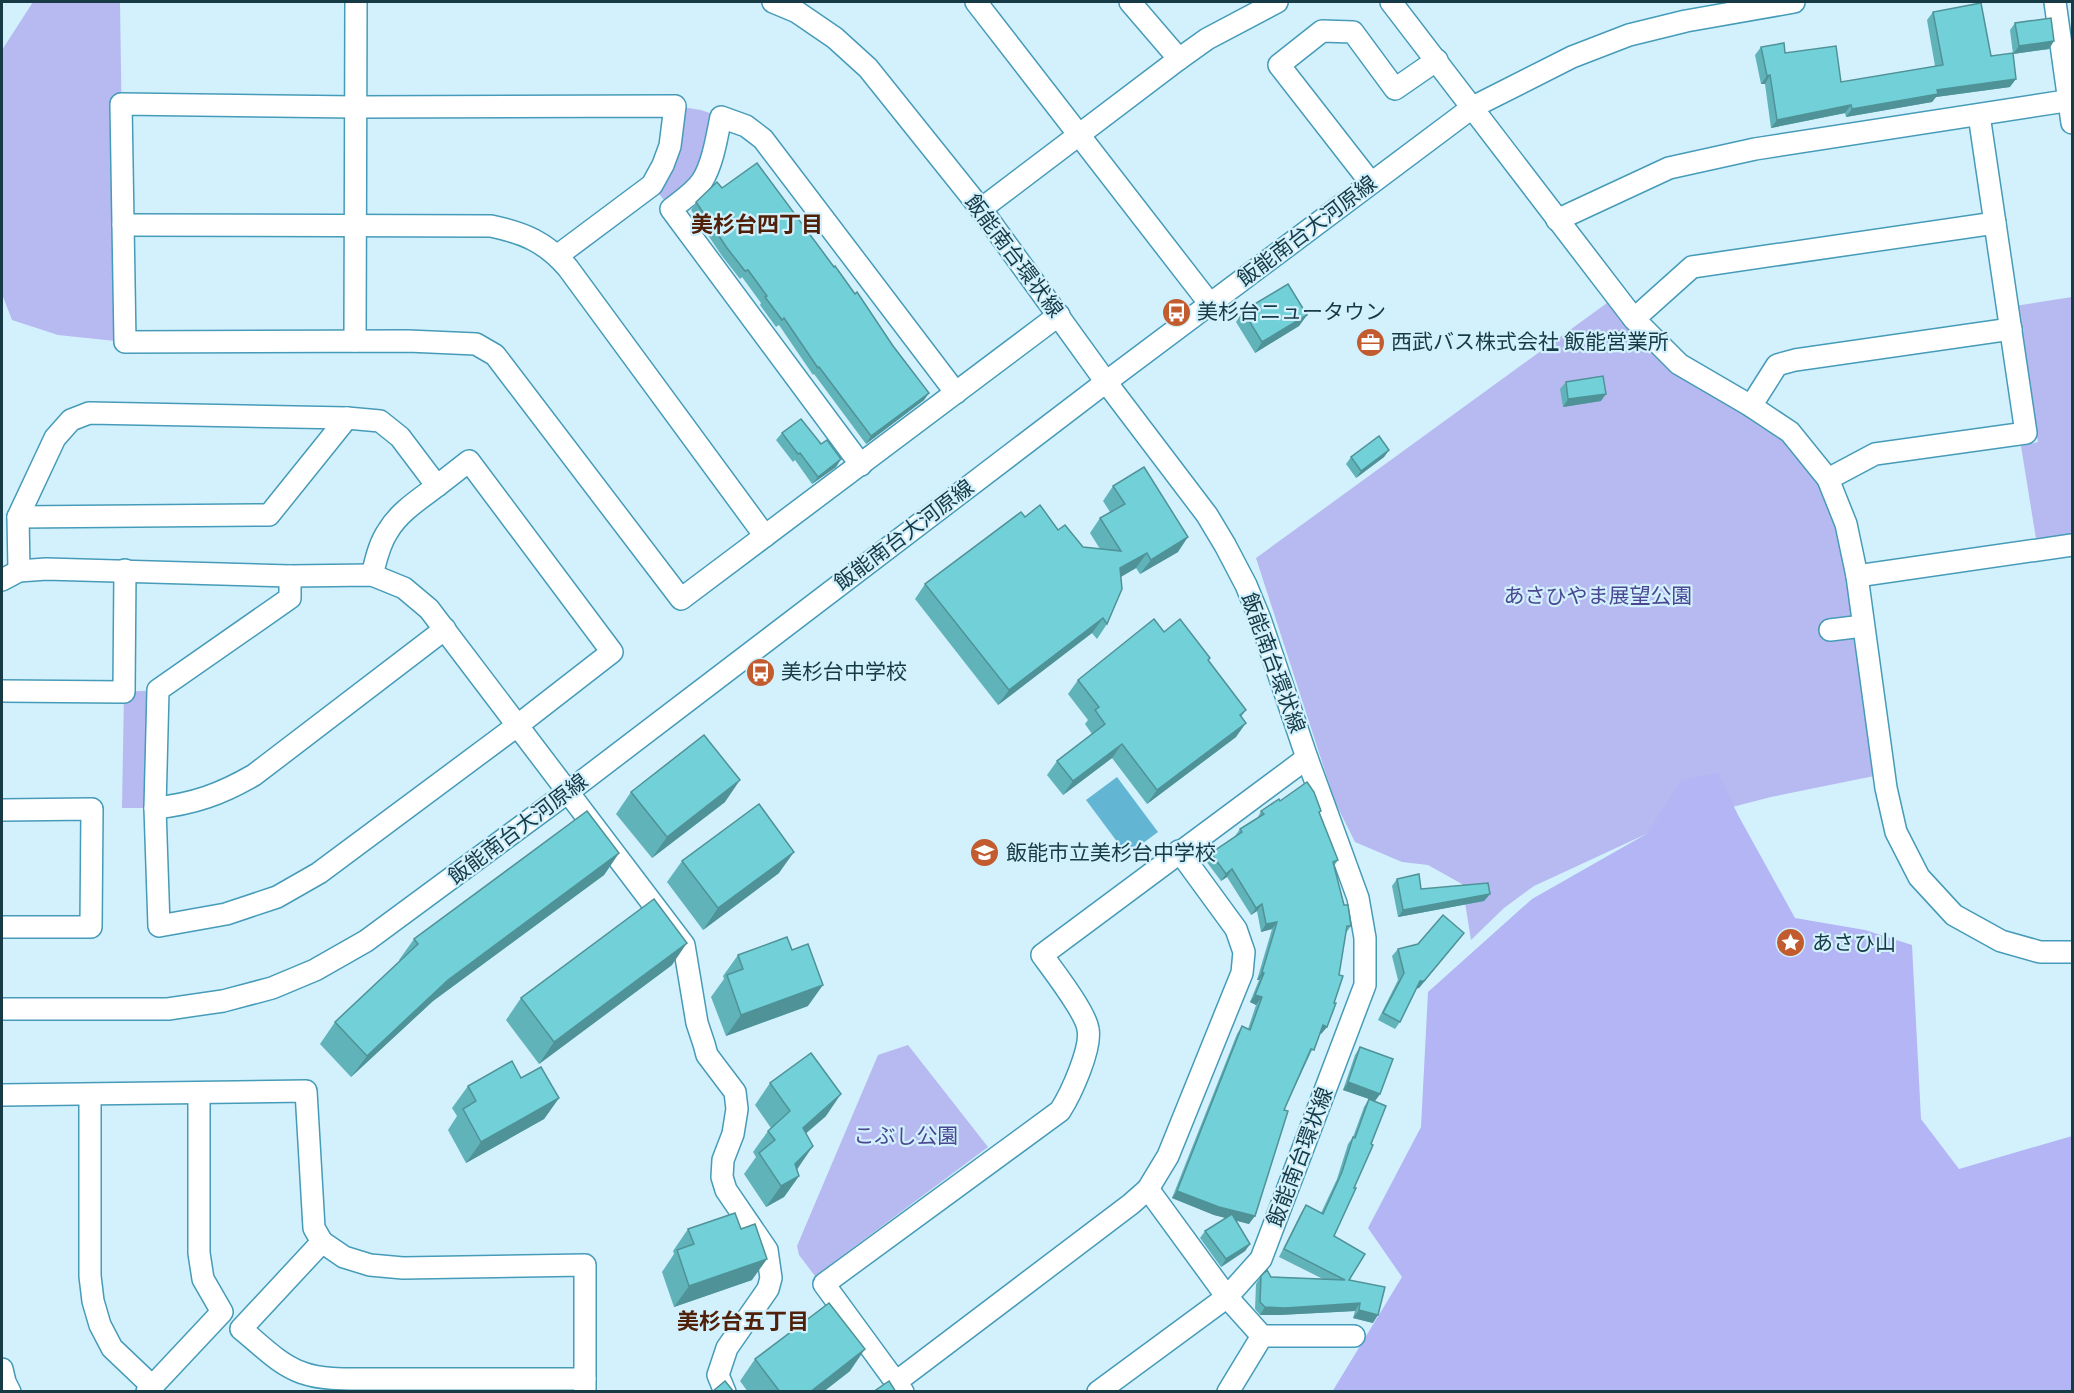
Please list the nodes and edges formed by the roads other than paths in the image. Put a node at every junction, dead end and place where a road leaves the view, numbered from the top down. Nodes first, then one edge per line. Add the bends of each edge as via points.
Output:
1 (356, 2) edge
2 (773, 2) edge
3 (976, 2) edge
4 (1130, 2) edge
5 (1277, 2) edge
6 (1391, 2) edge
7 (1794, 2) edge
8 (2055, 2) edge
9 (1759, 4) edge
10 (1179, 59) junction
11 (1437, 60) junction
12 (2071, 100) edge
13 (356, 106) junction
14 (1473, 107) junction
15 (1979, 115) junction
16 (2073, 123) edge
17 (1079, 133) junction
18 (1371, 183) junction
19 (981, 209) junction
20 (1557, 220) junction
21 (1995, 223) junction
22 (123, 225) junction
23 (356, 225) junction
24 (558, 256) junction
25 (1210, 304) junction
26 (1059, 315) junction
27 (1634, 319) junction
28 (2011, 329) junction
29 (355, 341) junction
30 (1106, 382) junction
31 (956, 393) junction
32 (1751, 406) junction
33 (347, 418) junction
34 (861, 465) junction
35 (1828, 479) junction
36 (437, 486) junction
37 (18, 517) junction
38 (765, 536) junction
39 (2073, 545) edge
40 (125, 570) junction
41 (372, 575) junction
42 (10, 576) edge
43 (290, 576) junction
44 (1857, 576) junction
45 (1863, 626) junction
46 (445, 629) junction
47 (1830, 630) dead end
48 (2, 691) edge
49 (518, 725) junction
50 (1307, 758) junction
51 (568, 792) junction
52 (155, 807) junction
53 (2, 810) edge
54 (1179, 851) junction
55 (2, 927) edge
56 (2073, 952) edge
57 (2, 1009) edge
58 (199, 1093) junction
59 (2, 1095) edge
60 (90, 1095) junction
61 (1148, 1189) junction
62 (322, 1242) junction
63 (1227, 1297) junction
64 (1262, 1336) junction
65 (1353, 1336) dead end
66 (2, 1369) edge
67 (585, 1385) edge
68 (899, 1387) edge
69 (150, 1389) edge
70 (10, 1392) edge
71 (725, 1392) edge
72 (1098, 1392) edge
73 (1228, 1392) edge

1 - 13 street
2 - 19 street, 飯能南台環状線 via 797,12 835,38 868,68
3 - 17 street
4 - 10 street
5 - 10 street via 1207,39
6 - 11 street
7 - 9 street, 飯能南台大河原線
8 - 12 street
9 - 14 street, 飯能南台大河原線 via 1629,35 1572,57
10 - 17 street
11 - 14 street
11 - 18 street via 1395,89 1353,32 1322,31 1279,65
12 - 15 street
12 - 16 street
13 - 22 street via 121,104
13 - 23 street
13 - 24 street via 675,106 670,146 652,185
14 - 18 street, 飯能南台大河原線
14 - 20 street
15 - 20 street via 1755,149 1669,168
15 - 21 street
17 - 19 street
17 - 25 street
18 - 25 street, 飯能南台大河原線
19 - 26 street, 飯能南台環状線
20 - 27 street
21 - 27 street via 1692,267
21 - 28 street
22 - 23 street
22 - 29 street via 125,342
23 - 24 street via 491,226 518,232
23 - 29 street
24 - 38 street
25 - 30 street, 飯能南台大河原線
26 - 30 street, 飯能南台環状線
26 - 31 street
27 - 32 street via 1679,364
28 - 32 street via 1777,365
28 - 35 street via 2026,433 1875,454
29 - 38 street via 476,344 495,355 681,599
30 - 50 street, 飯能南台環状線 via 1225,545 1260,619
30 - 51 street, 飯能南台大河原線
31 - 34 street
31 - 34 street via 763,140 746,126 721,117 702,181 670,209
32 - 35 street via 1790,432
33 - 36 street via 387,426
33 - 37 street via 269,515
33 - 37 street via 89,413 71,420 55,438
34 - 38 street
35 - 44 street via 1846,524
36 - 41 street via 388,530
36 - 49 street via 469,461 612,652
37 - 42 street
39 - 44 street
40 - 42 street via 46,569
40 - 43 street
40 - 48 street via 124,692
41 - 43 street
41 - 46 street via 404,588
43 - 52 street via 290,598 158,690
44 - 45 street
45 - 47 street
45 - 56 street via 1886,788 1896,831 1919,877 1954,915 2001,941 2040,952
46 - 49 street
46 - 52 street via 254,775 201,800
49 - 51 street
49 - 52 street via 319,873 277,897 226,914 159,926
50 - 54 street
50 - 63 street, 飯能南台環状線 via 1358,898 1365,938 1365,985 1261,1259
51 - 57 street, 飯能南台大河原線 via 366,941 315,970 272,988 223,1001 168,1009
51 - 71 street via 684,945 697,1023 707,1055 735,1092 737,1109 722,1176 726,1190 766,1250 771,1278 768,1289 727,1348 718,1374
53 - 55 street via 92,809 91,927
54 - 61 street via 1236,930 1244,952 1242,973 1168,1156
54 - 68 street via 1042,955 1088,1026 1089,1042 1060,1111 824,1284
58 - 60 street
58 - 62 street via 306,1091 314,1228
58 - 69 street via 200,1253 203,1279 222,1312
59 - 60 street
60 - 69 street via 93,1301 112,1348
61 - 63 street
61 - 68 street
62 - 67 street via 344,1257 370,1265 403,1268 585,1265
62 - 67 street via 241,1329 279,1360 303,1373 340,1379
63 - 64 street
63 - 72 street, 飯能南台環状線
64 - 65 street
64 - 73 street
66 - 70 street

